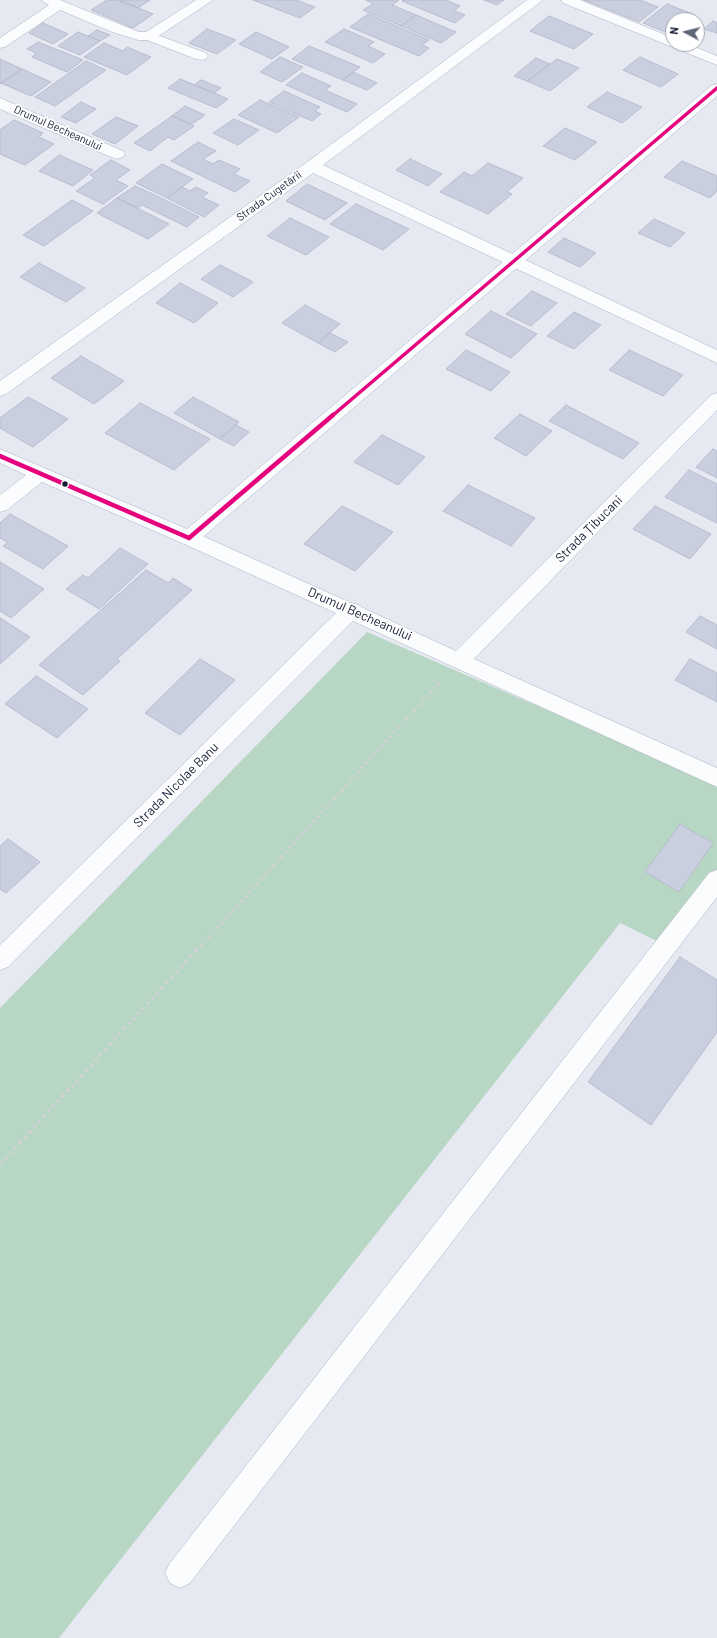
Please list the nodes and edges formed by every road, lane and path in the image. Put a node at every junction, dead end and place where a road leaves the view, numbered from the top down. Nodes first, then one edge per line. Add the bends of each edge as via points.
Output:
1 (206, 0) edge
2 (536, 0) edge
3 (568, 0) edge
4 (53, 3) edge
5 (149, 36) junction
6 (665, 40) edge
7 (0, 44) edge
8 (694, 52) edge
9 (201, 56) dead end
10 (717, 61) edge
11 (717, 88) edge
12 (0, 103) edge
13 (117, 154) dead end
14 (312, 166) junction
15 (513, 261) junction
16 (717, 357) edge
17 (0, 390) edge
18 (717, 399) edge
19 (0, 456) edge
20 (39, 474) junction
21 (0, 505) edge
22 (189, 538) junction
23 (352, 610) junction
24 (460, 660) junction
25 (438, 684) dead end
26 (717, 778) edge
27 (717, 880) edge
28 (0, 960) edge
29 (0, 1164) edge
30 (180, 1573) dead end

1 - 5 street
2 - 14 street, Strada Cugetării
3 - 6 street
4 - 5 street via 128,34
4 - 7 street
5 - 9 lane
8 - 10 street
11 - 15 street
12 - 13 street, Drumul Becheanului
14 - 15 street
14 - 17 street, Strada Cugetării
15 - 16 street
15 - 22 street
18 - 24 street, Strada Țibucani
19 - 20 street, Drumul Becheanului
20 - 21 street
20 - 22 street, Drumul Becheanului
22 - 23 street, Drumul Becheanului
23 - 24 street, Drumul Becheanului
23 - 28 street, Strada Nicolae Banu
24 - 26 street, Drumul Becheanului
25 - 29 path
27 - 30 street

